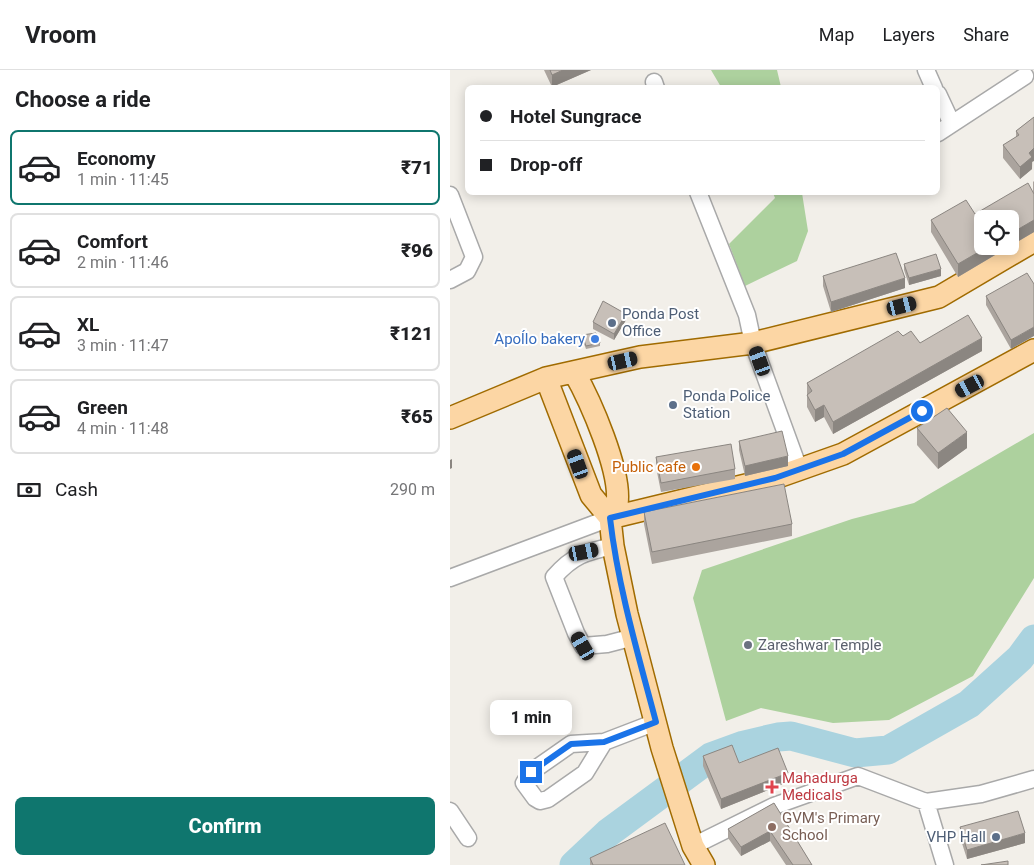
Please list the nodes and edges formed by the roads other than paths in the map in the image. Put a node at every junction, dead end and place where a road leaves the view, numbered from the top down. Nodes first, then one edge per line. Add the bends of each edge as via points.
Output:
1 (926, 70) edge
2 (1030, 78) edge
3 (933, 85) edge
4 (940, 98) edge
5 (952, 124) junction
6 (940, 132) edge
7 (450, 195) edge
8 (699, 195) edge
9 (1034, 241) edge
10 (450, 280) edge
11 (753, 343) junction
12 (1034, 350) edge
13 (574, 372) junction
14 (546, 378) junction
15 (450, 418) edge
16 (799, 469) junction
17 (610, 518) junction
18 (613, 546) junction
19 (450, 578) edge
20 (634, 636) junction
21 (656, 722) junction
22 (604, 742) junction
23 (1034, 779) edge
24 (926, 802) junction
25 (450, 811) edge
26 (468, 838) dead end
27 (693, 846) junction
28 (704, 865) edge
29 (945, 865) edge

1 - 3 street
2 - 5 street
4 - 5 street
5 - 6 street
7 - 10 street via 474,257 467,271
8 - 11 street via 747,315
9 - 11 main road via 939,297
11 - 13 main road via 640,357
11 - 16 street
12 - 16 main road via 843,454
13 - 14 main road
13 - 17 main road via 607,449 613,472 616,506
14 - 15 main road
14 - 17 main road via 591,495
16 - 17 main road via 702,497
17 - 18 main road
17 - 19 street
18 - 20 main road
18 - 20 street via 584,552 554,577 583,646 608,644
20 - 21 main road
21 - 22 street
21 - 27 main road
22 - 22 street via 585,773 548,799 540,801 535,798 524,783 531,772 571,744
23 - 24 street via 981,794
24 - 27 street via 858,776 774,806
24 - 29 street
25 - 26 street
27 - 28 main road

